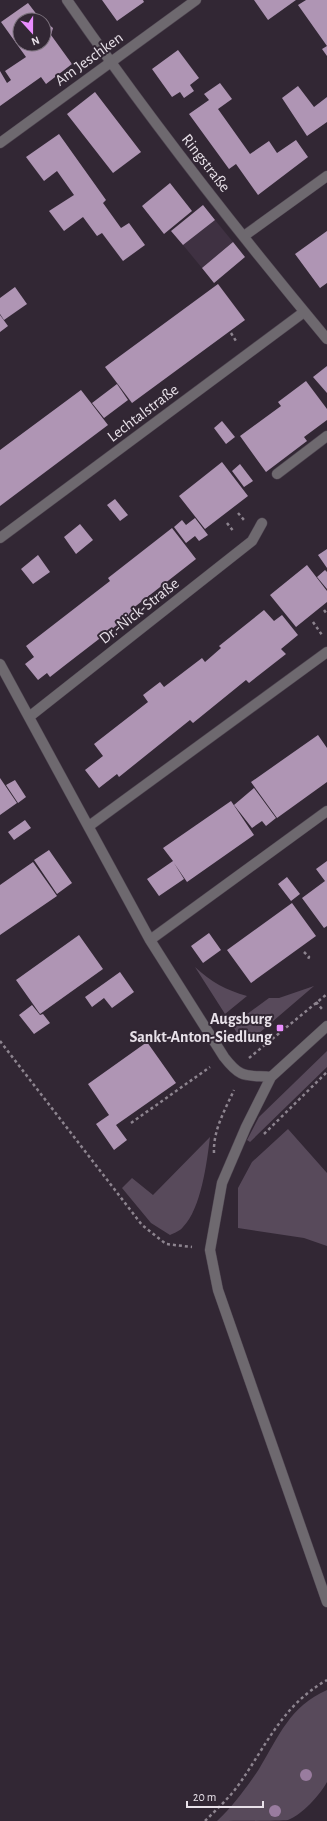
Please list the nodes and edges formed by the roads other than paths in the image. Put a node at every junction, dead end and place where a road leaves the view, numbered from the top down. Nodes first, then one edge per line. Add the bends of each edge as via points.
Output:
1 (67, 0) edge
2 (196, 0) edge
3 (110, 63) junction
4 (0, 143) edge
5 (327, 176) edge
6 (244, 236) junction
7 (304, 312) junction
8 (327, 339) edge
9 (327, 436) edge
10 (276, 474) dead end
11 (262, 523) dead end
12 (0, 538) edge
13 (327, 652) edge
14 (0, 664) edge
15 (29, 717) junction
16 (327, 811) edge
17 (89, 826) junction
18 (150, 940) junction
19 (327, 1026) edge
20 (271, 1077) junction
21 (327, 1602) edge

1 - 3 street, Ringstraße
2 - 3 street, Am Jeschken
3 - 4 street, Am Jeschken
3 - 6 street, Ringstraße
5 - 6 street
6 - 7 street, Ringstraße
7 - 8 street, Ringstraße
7 - 12 street, Lechtalstraße
9 - 10 street
11 - 15 street, Dr.-Nick-Straße via 252,541
13 - 17 street
14 - 15 street
15 - 17 street
16 - 18 street
17 - 18 street
18 - 20 street via 235,1072 241,1075
19 - 20 street
20 - 21 street via 222,1183 210,1250 218,1290

